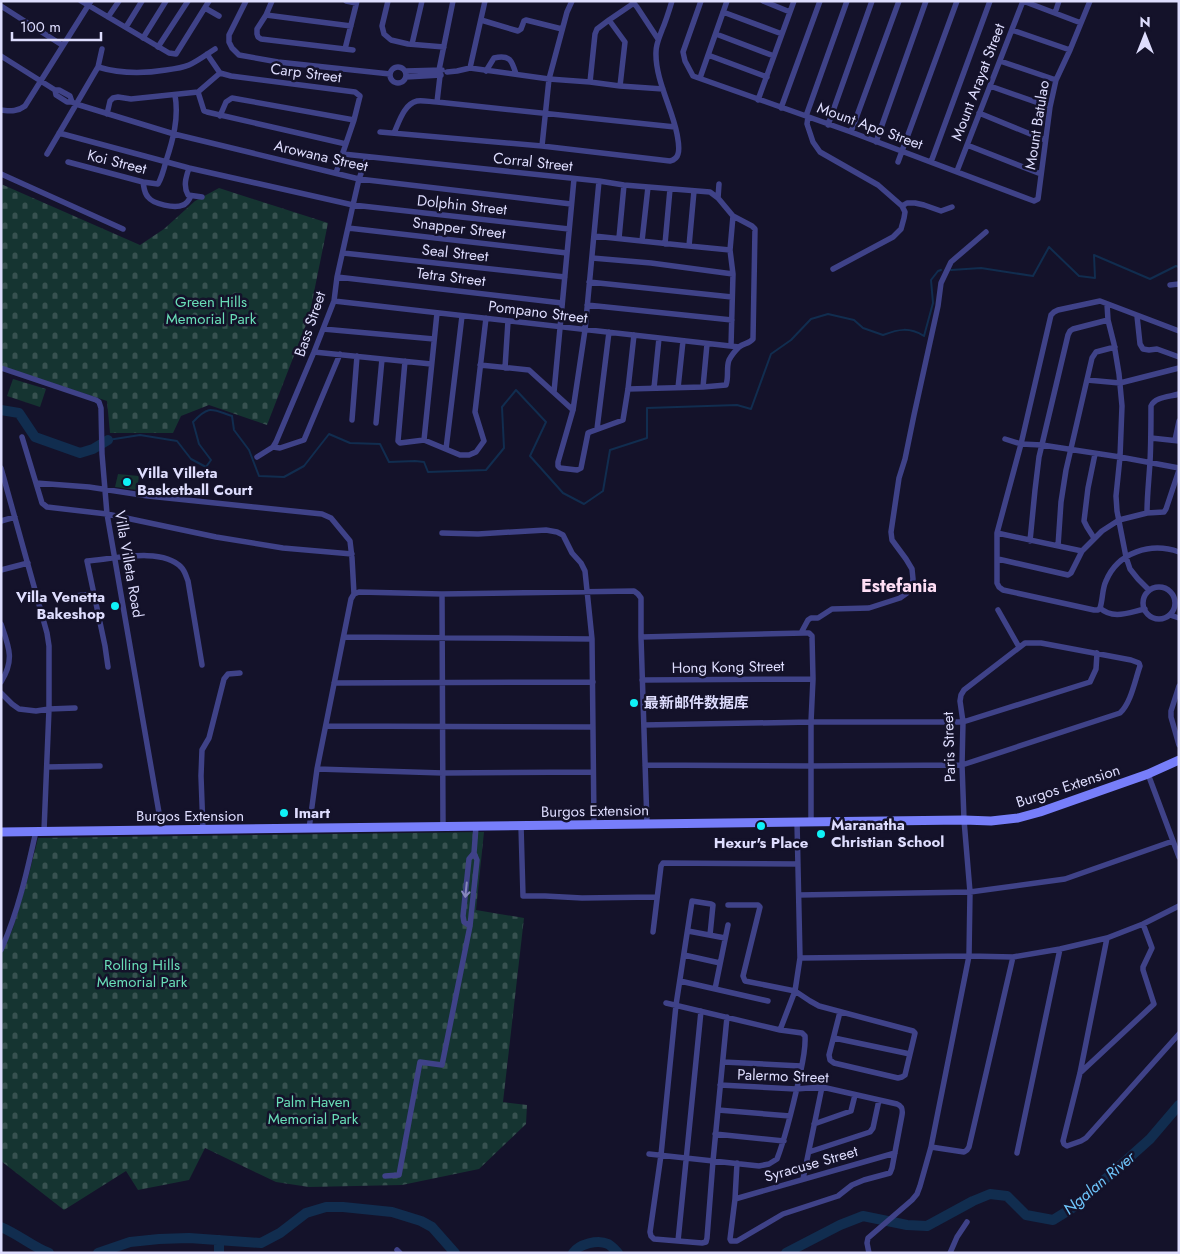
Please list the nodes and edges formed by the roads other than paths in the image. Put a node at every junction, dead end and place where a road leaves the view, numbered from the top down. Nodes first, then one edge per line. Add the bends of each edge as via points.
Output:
1 (81, 1) edge
2 (118, 1) edge
3 (142, 1) edge
4 (166, 1) edge
5 (188, 1) edge
6 (209, 1) edge
7 (246, 1) edge
8 (272, 1) edge
9 (346, 1) edge
10 (388, 1) edge
11 (422, 1) edge
12 (453, 1) edge
13 (485, 1) edge
14 (570, 1) edge
15 (672, 1) edge
16 (701, 1) edge
17 (727, 1) edge
18 (763, 1) edge
19 (794, 1) edge
20 (820, 1) edge
21 (847, 1) edge
22 (872, 1) edge
23 (899, 1) edge
24 (926, 1) edge
25 (957, 1) edge
26 (990, 1) edge
27 (1023, 1) edge
28 (1059, 1) edge
29 (1090, 1) edge
30 (356, 2) edge
31 (89, 3) edge
32 (636, 3) edge
33 (1, 6) edge
34 (204, 8) junction
35 (723, 12) junction
36 (790, 12) junction
37 (1055, 13) junction
38 (266, 15) junction
39 (218, 16) dead end
40 (108, 17) junction
41 (481, 20) junction
42 (609, 20) junction
43 (1081, 22) junction
44 (351, 26) junction
45 (126, 27) junction
46 (562, 29) junction
47 (1012, 30) junction
48 (716, 34) junction
49 (782, 34) junction
50 (143, 38) junction
51 (658, 39) junction
52 (412, 44) junction
53 (62, 46) junction
54 (158, 47) junction
55 (444, 47) junction
56 (215, 49) dead end
57 (345, 49) junction
58 (102, 50) dead end
59 (353, 50) dead end
60 (1070, 50) junction
61 (207, 54) junction
62 (708, 55) junction
63 (1, 56) edge
64 (774, 56) junction
65 (1000, 61) junction
66 (98, 67) junction
67 (470, 68) junction
68 (486, 71) junction
69 (220, 73) junction
70 (439, 73) junction
71 (390, 74) junction
72 (406, 74) junction
73 (516, 74) junction
74 (767, 77) junction
75 (700, 78) junction
76 (549, 79) junction
77 (41, 80) junction
78 (1056, 80) junction
79 (590, 82) junction
80 (620, 86) junction
81 (990, 86) junction
82 (663, 89) junction
83 (198, 92) junction
84 (175, 95) junction
85 (758, 100) junction
86 (437, 102) junction
87 (74, 103) junction
88 (1050, 107) junction
89 (781, 108) junction
90 (1, 110) edge
91 (545, 113) junction
92 (979, 113) junction
93 (107, 114) junction
94 (220, 116) junction
95 (807, 117) junction
96 (354, 120) junction
97 (828, 124) junction
98 (675, 127) junction
99 (380, 132) dead end
100 (851, 132) junction
101 (59, 133) junction
102 (394, 133) junction
103 (174, 134) junction
104 (1045, 140) junction
105 (876, 142) junction
106 (346, 144) junction
107 (967, 145) junction
108 (542, 146) junction
109 (902, 151) junction
110 (47, 154) dead end
111 (343, 154) junction
112 (367, 157) junction
113 (68, 162) dead end
114 (166, 162) junction
115 (898, 162) dead end
116 (931, 162) junction
117 (189, 168) junction
118 (957, 171) junction
119 (1, 174) edge
120 (336, 174) junction
121 (1042, 174) junction
122 (359, 179) junction
123 (574, 179) junction
124 (599, 181) junction
125 (143, 182) junction
126 (719, 184) dead end
127 (624, 185) junction
128 (648, 187) junction
129 (670, 189) junction
130 (694, 191) junction
131 (191, 196) junction
132 (202, 197) dead end
133 (718, 198) junction
134 (1038, 199) joint
135 (571, 204) junction
136 (353, 205) junction
137 (902, 206) junction
138 (952, 207) dead end
139 (733, 216) junction
140 (348, 228) junction
141 (569, 229) junction
142 (123, 230) dead end
143 (986, 232) dead end
144 (594, 236) junction
145 (619, 238) junction
146 (642, 241) junction
147 (665, 244) junction
148 (689, 246) junction
149 (730, 250) junction
150 (343, 253) junction
151 (567, 253) junction
152 (592, 258) junction
153 (833, 269) dead end
154 (732, 274) junction
155 (337, 277) junction
156 (565, 278) junction
157 (590, 282) junction
158 (1179, 284) edge
159 (1170, 285) dead end
160 (732, 297) junction
161 (334, 301) junction
162 (562, 303) junction
163 (1107, 304) junction
164 (587, 305) junction
165 (437, 313) junction
166 (462, 316) junction
167 (1137, 316) junction
168 (486, 318) junction
169 (732, 320) junction
170 (1108, 320) junction
171 (508, 321) junction
172 (560, 327) junction
173 (323, 329) junction
174 (585, 330) junction
175 (609, 332) junction
176 (1179, 332) edge
177 (634, 335) junction
178 (659, 338) junction
179 (434, 339) junction
180 (683, 341) junction
181 (707, 344) junction
182 (731, 346) junction
183 (739, 347) junction
184 (1115, 347) junction
185 (314, 352) junction
186 (340, 354) junction
187 (357, 356) junction
188 (1179, 357) edge
189 (382, 359) junction
190 (405, 361) junction
191 (431, 364) junction
192 (480, 365) junction
193 (1, 368) edge
194 (505, 368) junction
195 (1179, 368) edge
196 (1087, 380) junction
197 (1120, 383) junction
198 (703, 387) junction
199 (654, 388) junction
200 (678, 388) junction
201 (628, 389) junction
202 (554, 392) junction
203 (1179, 394) edge
204 (573, 410) junction
205 (352, 420) dead end
206 (1179, 421) edge
207 (376, 423) dead end
208 (597, 429) junction
209 (22, 437) dead end
210 (1151, 438) junction
211 (1005, 439) dead end
212 (424, 440) junction
213 (1177, 441) edge
214 (1021, 444) junction
215 (1042, 445) junction
216 (273, 447) junction
217 (446, 448) junction
218 (1070, 450) junction
219 (1095, 454) junction
220 (1120, 457) junction
221 (257, 458) dead end
222 (1150, 463) junction
223 (1, 469) edge
224 (1179, 469) edge
225 (36, 483) junction
226 (104, 490) junction
227 (1147, 513) junction
228 (107, 514) junction
229 (15, 517) junction
230 (1119, 520) junction
231 (1, 521) edge
232 (442, 533) dead end
233 (997, 533) junction
234 (1094, 538) junction
235 (1030, 540) junction
236 (1058, 546) junction
237 (1082, 552) junction
238 (1179, 552) edge
239 (352, 554) junction
240 (1126, 557) junction
241 (115, 558) junction
242 (998, 559) junction
243 (28, 563) junction
244 (1, 570) edge
245 (1149, 590) junction
246 (587, 591) junction
247 (93, 594) junction
248 (354, 594) junction
249 (442, 594) junction
250 (56, 598) dead end
251 (1177, 604) edge
252 (1100, 608) junction
253 (1145, 609) junction
254 (998, 610) dead end
255 (1170, 615) junction
256 (1179, 618) edge
257 (1, 624) edge
258 (801, 633) junction
259 (344, 637) junction
260 (641, 637) junction
261 (442, 638) junction
262 (592, 639) junction
263 (1019, 647) junction
264 (1097, 653) junction
265 (202, 665) dead end
266 (108, 667) dead end
267 (240, 673) dead end
268 (814, 679) junction
269 (642, 680) junction
270 (1, 682) edge
271 (443, 682) junction
272 (593, 682) junction
273 (334, 683) junction
274 (1179, 686) edge
275 (1, 692) edge
276 (75, 708) dead end
277 (49, 709) junction
278 (811, 722) junction
279 (963, 722) junction
280 (644, 725) junction
281 (326, 726) junction
282 (443, 727) junction
283 (593, 727) junction
284 (1179, 745) edge
285 (1179, 760) edge
286 (645, 765) junction
287 (962, 765) junction
288 (100, 766) dead end
289 (811, 766) junction
290 (47, 767) junction
291 (317, 769) junction
292 (594, 772) junction
293 (443, 773) junction
294 (1148, 774) junction
295 (964, 820) junction
296 (797, 822) junction
297 (811, 822) junction
298 (647, 824) junction
299 (594, 825) junction
300 (476, 826) junction
301 (521, 826) junction
302 (443, 827) junction
303 (309, 829) junction
304 (162, 830) junction
305 (204, 830) junction
306 (40, 831) junction
307 (1, 832) edge
308 (1173, 841) junction
309 (1179, 857) edge
310 (798, 864) junction
311 (970, 892) junction
312 (799, 894) junction
313 (656, 897) junction
314 (728, 905) dead end
315 (1179, 906) edge
316 (1143, 924) junction
317 (728, 925) dead end
318 (688, 931) junction
319 (653, 932) dead end
320 (710, 935) junction
321 (725, 938) junction
322 (1107, 938) junction
323 (1060, 949) junction
324 (1, 950) edge
325 (684, 955) junction
326 (969, 956) junction
327 (1013, 957) junction
328 (800, 958) junction
329 (720, 963) junction
330 (680, 981) junction
331 (715, 989) junction
332 (795, 991) junction
333 (768, 1001) dead end
334 (666, 1003) dead end
335 (676, 1005) junction
336 (701, 1011) junction
337 (840, 1012) junction
338 (727, 1017) junction
339 (780, 1030) junction
340 (1179, 1034) edge
341 (834, 1038) junction
342 (910, 1054) junction
343 (723, 1062) junction
344 (801, 1066) junction
345 (1080, 1073) junction
346 (720, 1086) junction
347 (822, 1087) junction
348 (796, 1089) junction
349 (855, 1095) junction
350 (879, 1100) junction
351 (718, 1110) junction
352 (790, 1116) junction
353 (814, 1124) junction
354 (715, 1134) junction
355 (784, 1141) junction
356 (931, 1147) junction
357 (809, 1152) junction
358 (895, 1153) junction
359 (1016, 1153) dead end
360 (649, 1154) dead end
361 (661, 1155) junction
362 (686, 1158) junction
363 (713, 1161) junction
364 (737, 1163) junction
365 (385, 1176) dead end
366 (803, 1179) junction
367 (735, 1199) junction
368 (967, 1222) dead end
369 (678, 1241) junction
370 (869, 1253) edge
371 (950, 1253) edge

1 - 31 street
2 - 40 street
3 - 45 street
4 - 50 street
5 - 54 street
6 - 34 street
7 - 71 street via 229,34 229,42 239,55
8 - 38 street
9 - 30 street
10 - 52 street via 382,26 384,34 391,40
11 - 52 street
12 - 55 street
13 - 41 street
14 - 46 street
15 - 51 street
16 - 75 street, Mount Apo Street via 683,52 693,76
17 - 35 street
18 - 36 street
19 - 36 street
20 - 89 street
21 - 95 street
22 - 97 street
23 - 100 street
24 - 105 street
25 - 109 street
26 - 116 street
27 - 37 street
27 - 47 street, Mount Arayat Street
28 - 37 street
29 - 43 street, Mount Batulao
30 - 44 street
31 - 40 street
31 - 53 street
32 - 42 street
32 - 51 street
33 - 53 street
34 - 39 street
34 - 54 street via 176,54
35 - 48 street
35 - 49 street
36 - 49 street
37 - 43 street
38 - 44 street
38 - 57 street via 256,34 261,39
40 - 45 street
41 - 46 street via 518,30 526,20
41 - 67 street
42 - 79 street via 595,34
42 - 80 street via 625,42
43 - 60 street, Mount Batulao
44 - 57 street
45 - 50 street
46 - 76 street
47 - 60 street
47 - 65 street, Mount Arayat Street
48 - 62 street
48 - 64 street
49 - 64 street
50 - 54 street
51 - 82 street via 656,61
52 - 55 street
53 - 77 street
55 - 70 street
56 - 61 street
57 - 59 street
58 - 66 street
60 - 78 street, Mount Batulao
61 - 66 street via 178,69 127,73
61 - 69 street
62 - 74 street
62 - 75 street
63 - 77 street
64 - 74 street
65 - 78 street
65 - 81 street, Mount Arayat Street
66 - 87 street
67 - 68 street
67 - 70 street
68 - 73 street
68 - 73 street via 494,58 503,57 512,62
69 - 83 street
69 - 96 street, Carp Street via 355,92 360,96
70 - 72 street
70 - 86 street
71 - 72 street via 395,67 401,67
71 - 72 street via 393,82 397,83 406,80
73 - 76 street
74 - 85 street
75 - 85 street, Mount Apo Street
76 - 79 street
76 - 91 street
77 - 87 street, Arowana Street via 55,90 56,96
77 - 90 street via 25,106 19,110
78 - 88 street, Mount Batulao
79 - 80 street
80 - 82 street
81 - 88 street
81 - 92 street, Mount Arayat Street
82 - 98 street
83 - 84 street
83 - 94 street via 204,111
84 - 93 street via 113,98
84 - 103 street, Koi Street via 177,115
85 - 89 street, Mount Apo Street
86 - 91 street
86 - 102 street via 412,103
87 - 93 street, Arowana Street
87 - 101 street
88 - 104 street, Mount Batulao
89 - 95 street, Mount Apo Street
91 - 98 street
91 - 108 street
92 - 104 street
92 - 107 street, Mount Arayat Street
93 - 103 street, Arowana Street
94 - 96 street via 226,102 238,98
94 - 106 street
95 - 97 street, Mount Apo Street
95 - 137 street via 813,142 820,152 878,185
96 - 106 street, Carp Street
97 - 100 street, Mount Apo Street
98 - 108 street via 678,155 670,161
99 - 102 street
100 - 105 street, Mount Apo Street
101 - 110 street
101 - 114 street, Dolphin Street
102 - 108 street
103 - 114 street, Koi Street
103 - 120 street, Arowana Street
104 - 121 street, Mount Batulao
105 - 109 street, Mount Apo Street
106 - 111 street, Carp Street
107 - 118 street, Mount Arayat Street
107 - 121 street
109 - 115 street
109 - 116 street, Mount Apo Street
111 - 112 street, Corral Street
111 - 120 street, Carp Street
112 - 122 street, Bass Street
112 - 123 street, Corral Street
113 - 125 street, Koi Street
114 - 117 street, Dolphin Street
114 - 125 street, Koi Street via 158,184
116 - 118 street, Mount Apo Street
117 - 131 street via 185,187
117 - 136 street, Dolphin Street
118 - 134 street, Mount Apo Street via 1034,201
119 - 142 street
120 - 122 street, Arowana Street
121 - 134 street, Mount Batulao
122 - 135 street, Arowana Street
122 - 136 street, Bass Street
123 - 124 street, Corral Street
123 - 135 street
124 - 127 street, Corral Street
124 - 144 street
125 - 131 street via 150,200 160,204 184,205
126 - 133 street
127 - 128 street, Corral Street
127 - 145 street
128 - 129 street, Corral Street
128 - 146 street
129 - 130 street, Corral Street
129 - 147 street
130 - 133 street, Corral Street via 710,192
130 - 148 street
131 - 132 street
133 - 139 street
135 - 141 street
136 - 140 street, Bass Street
136 - 141 street, Dolphin Street
137 - 138 street via 907,203 924,204 942,211
137 - 153 street via 904,218 893,238
139 - 149 street
139 - 183 street via 755,229 753,339
140 - 150 street, Bass Street
140 - 151 street, Snapper Street
141 - 151 street
143 - 258 street via 951,262 941,283 899,478 891,532 892,540 912,569 912,586 900,598 869,608 832,609 808,620
144 - 145 street
144 - 152 street
145 - 146 street
146 - 147 street
147 - 148 street
148 - 149 street
149 - 154 street
150 - 155 street, Bass Street
150 - 156 street, Seal Street
151 - 156 street
152 - 154 street
152 - 157 street
154 - 160 street
155 - 161 street, Bass Street
155 - 162 street, Tetra Street
156 - 162 street
157 - 160 street
157 - 164 street
158 - 159 street
160 - 169 street
161 - 165 street, Pompano Street
161 - 173 street, Bass Street
162 - 172 street
163 - 167 street
163 - 170 street
163 - 214 street via 1072,306 1051,315
164 - 169 street
164 - 174 street
165 - 166 street, Pompano Street
165 - 179 street
166 - 168 street, Pompano Street
166 - 217 street
167 - 176 street
167 - 188 street via 1143,349 1157,349
168 - 171 street, Pompano Street
168 - 192 street
169 - 182 street
170 - 184 street
170 - 215 street via 1070,331
171 - 172 street, Pompano Street
171 - 194 street
172 - 174 street, Pompano Street
172 - 202 street
173 - 179 street
173 - 185 street, Bass Street
174 - 175 street, Pompano Street
174 - 204 street
175 - 177 street, Pompano Street
175 - 208 street
177 - 178 street, Pompano Street
177 - 201 street
178 - 180 street, Pompano Street
178 - 199 street
179 - 191 street
180 - 181 street, Pompano Street
180 - 200 street
181 - 182 street, Pompano Street
181 - 198 street
182 - 183 street, Pompano Street
183 - 198 street via 729,360 726,385
184 - 196 street via 1093,355
184 - 197 street
185 - 186 street
185 - 216 street, Bass Street
186 - 187 street
186 - 216 street via 304,440 280,448
187 - 189 street
187 - 205 street
189 - 190 street
189 - 207 street
190 - 191 street
190 - 212 street via 398,441
191 - 212 street
192 - 194 street
192 - 217 street via 474,412 484,441 476,452 469,455 460,455
193 - 226 street, Villa Villeta Road via 99,402
194 - 202 street via 528,370
195 - 197 street
196 - 197 street
196 - 218 street
197 - 220 street
198 - 200 street
199 - 200 street
199 - 201 street
201 - 208 street via 623,420
202 - 204 street
203 - 210 street via 1152,403
204 - 208 street via 558,462 560,468 581,468 588,433
206 - 213 street
209 - 225 street
210 - 213 street
210 - 222 street
211 - 214 street
212 - 217 street
214 - 215 street
214 - 233 street
215 - 218 street
215 - 235 street
216 - 221 street
218 - 219 street
218 - 236 street
219 - 220 street
219 - 234 street via 1084,521
220 - 222 street
220 - 230 street via 1116,496
222 - 224 street
222 - 227 street
223 - 229 street
224 - 227 street via 1164,512
225 - 226 street
225 - 228 street via 44,506
226 - 228 street, Villa Villeta Road
226 - 239 street via 322,514 331,518 350,541
227 - 230 street
228 - 239 street via 283,548
228 - 241 street, Villa Villeta Road
229 - 231 street
229 - 243 street
230 - 234 street
230 - 240 street
232 - 246 street via 557,532 563,535 581,563
233 - 235 street
233 - 242 street
234 - 237 street
235 - 236 street
236 - 237 street
237 - 242 street via 1068,575
238 - 240 street via 1153,548
239 - 248 street
240 - 245 street via 1130,569
240 - 252 street via 1118,562 1107,578
241 - 247 street via 86,561
241 - 265 street via 159,556 183,569 188,581
241 - 304 street, Villa Villeta Road
242 - 252 street via 997,583 1003,590 1094,610
243 - 244 street
243 - 277 street via 48,634
245 - 251 street via 1159,587 1169,590
245 - 253 street via 1144,600
246 - 249 street
246 - 260 street via 634,591 638,594 641,598
246 - 262 street
247 - 250 street
247 - 266 street
248 - 249 street
248 - 259 street
249 - 261 street
251 - 255 street
252 - 253 street via 1118,615
253 - 255 street via 1150,616 1160,619
254 - 263 street
255 - 256 street
257 - 270 street via 10,654 10,665
258 - 260 street
258 - 268 street via 812,636
259 - 261 street
259 - 273 street
260 - 269 street
261 - 262 street
261 - 271 street
262 - 272 street
263 - 264 street, Paris Street via 1025,643 1041,643
263 - 279 street, Paris Street via 964,690 960,701
264 - 279 street via 1096,669 1090,682
264 - 287 street, Paris Street via 1139,663 1127,702 1120,713
267 - 305 street via 228,674 224,679 209,738 202,750
268 - 269 street, Hong Kong Street
268 - 278 street
269 - 280 street
271 - 272 street
271 - 273 street
271 - 282 street
272 - 283 street
273 - 281 street
274 - 284 street via 1170,711
275 - 277 street via 19,709
276 - 277 street
277 - 290 street
278 - 279 street
278 - 280 street
278 - 289 street
279 - 287 street, Paris Street
280 - 286 street
281 - 282 street
281 - 291 street
282 - 283 street
282 - 293 street
283 - 292 street
285 - 294 main road, Burgos Extension
286 - 289 street
286 - 298 street
287 - 289 street
287 - 295 street, Paris Street
288 - 290 street
289 - 297 street
290 - 306 street
291 - 293 street
291 - 303 street
292 - 293 street
292 - 299 street
293 - 302 street
294 - 295 main road, Burgos Extension via 1018,818
294 - 308 street
295 - 297 main road, Burgos Extension
295 - 311 street, Paris Street
296 - 297 main road, Burgos Extension
296 - 298 main road, Burgos Extension
296 - 310 street
298 - 299 main road, Burgos Extension
299 - 301 main road, Burgos Extension
300 - 301 main road, Burgos Extension
300 - 302 main road, Burgos Extension
300 - 365 street via 474,853 477,860 470,926 442,1066 420,1062 399,1175
301 - 313 street via 523,896
302 - 303 main road, Burgos Extension
303 - 305 main road, Burgos Extension
304 - 305 main road, Burgos Extension
304 - 306 main road, Burgos Extension
306 - 307 main road, Burgos Extension
306 - 324 street
308 - 309 street
308 - 311 street via 1065,879
310 - 312 street
310 - 313 street via 663,863
311 - 312 street
311 - 326 street, Paris Street
312 - 328 street
313 - 319 street
314 - 332 street via 760,907 743,976 745,981
315 - 316 street
316 - 322 street
316 - 345 street via 1152,948 1143,970 1154,1004
317 - 321 street
318 - 320 street
318 - 320 street via 692,901 711,904
318 - 325 street
320 - 321 street
321 - 329 street
322 - 323 street
322 - 345 street
323 - 327 street
323 - 359 street
325 - 329 street
325 - 330 street
326 - 327 street
326 - 328 street
326 - 356 street, Paris Street
327 - 356 street via 969,1147 964,1152
328 - 332 street
329 - 331 street
330 - 331 street
330 - 335 street
331 - 333 street
332 - 337 street via 819,1006
332 - 339 street
334 - 335 street
335 - 336 street
335 - 361 street
336 - 338 street
336 - 362 street
337 - 341 street
337 - 342 street via 913,1031
338 - 339 street
338 - 343 street
339 - 344 street via 806,1036
340 - 345 street via 1086,1138 1067,1146 1064,1141
341 - 342 street
341 - 342 street via 830,1060 834,1064 898,1078 905,1075
343 - 344 street
343 - 346 street
344 - 348 street
346 - 348 street, Palermo Street
346 - 351 street
347 - 348 street, Palermo Street
347 - 349 street, Palermo Street
347 - 353 street
348 - 352 street
349 - 350 street, Palermo Street
349 - 353 street via 851,1111
350 - 357 street via 870,1132
350 - 358 street, Palermo Street via 902,1108
351 - 352 street
351 - 354 street
352 - 355 street
353 - 357 street
354 - 355 street
354 - 363 street
355 - 364 street via 778,1159 769,1164
356 - 370 street, Paris Street via 917,1194 868,1238
357 - 366 street
358 - 366 street, Syracuse Street
358 - 367 street via 890,1174 858,1182 838,1196 783,1214 737,1241 731,1241
360 - 361 street
361 - 362 street
361 - 369 street via 650,1232 654,1239
362 - 363 street
362 - 369 street
363 - 364 street
363 - 369 street via 708,1238 702,1243
364 - 367 street
366 - 367 street, Syracuse Street
368 - 371 street

